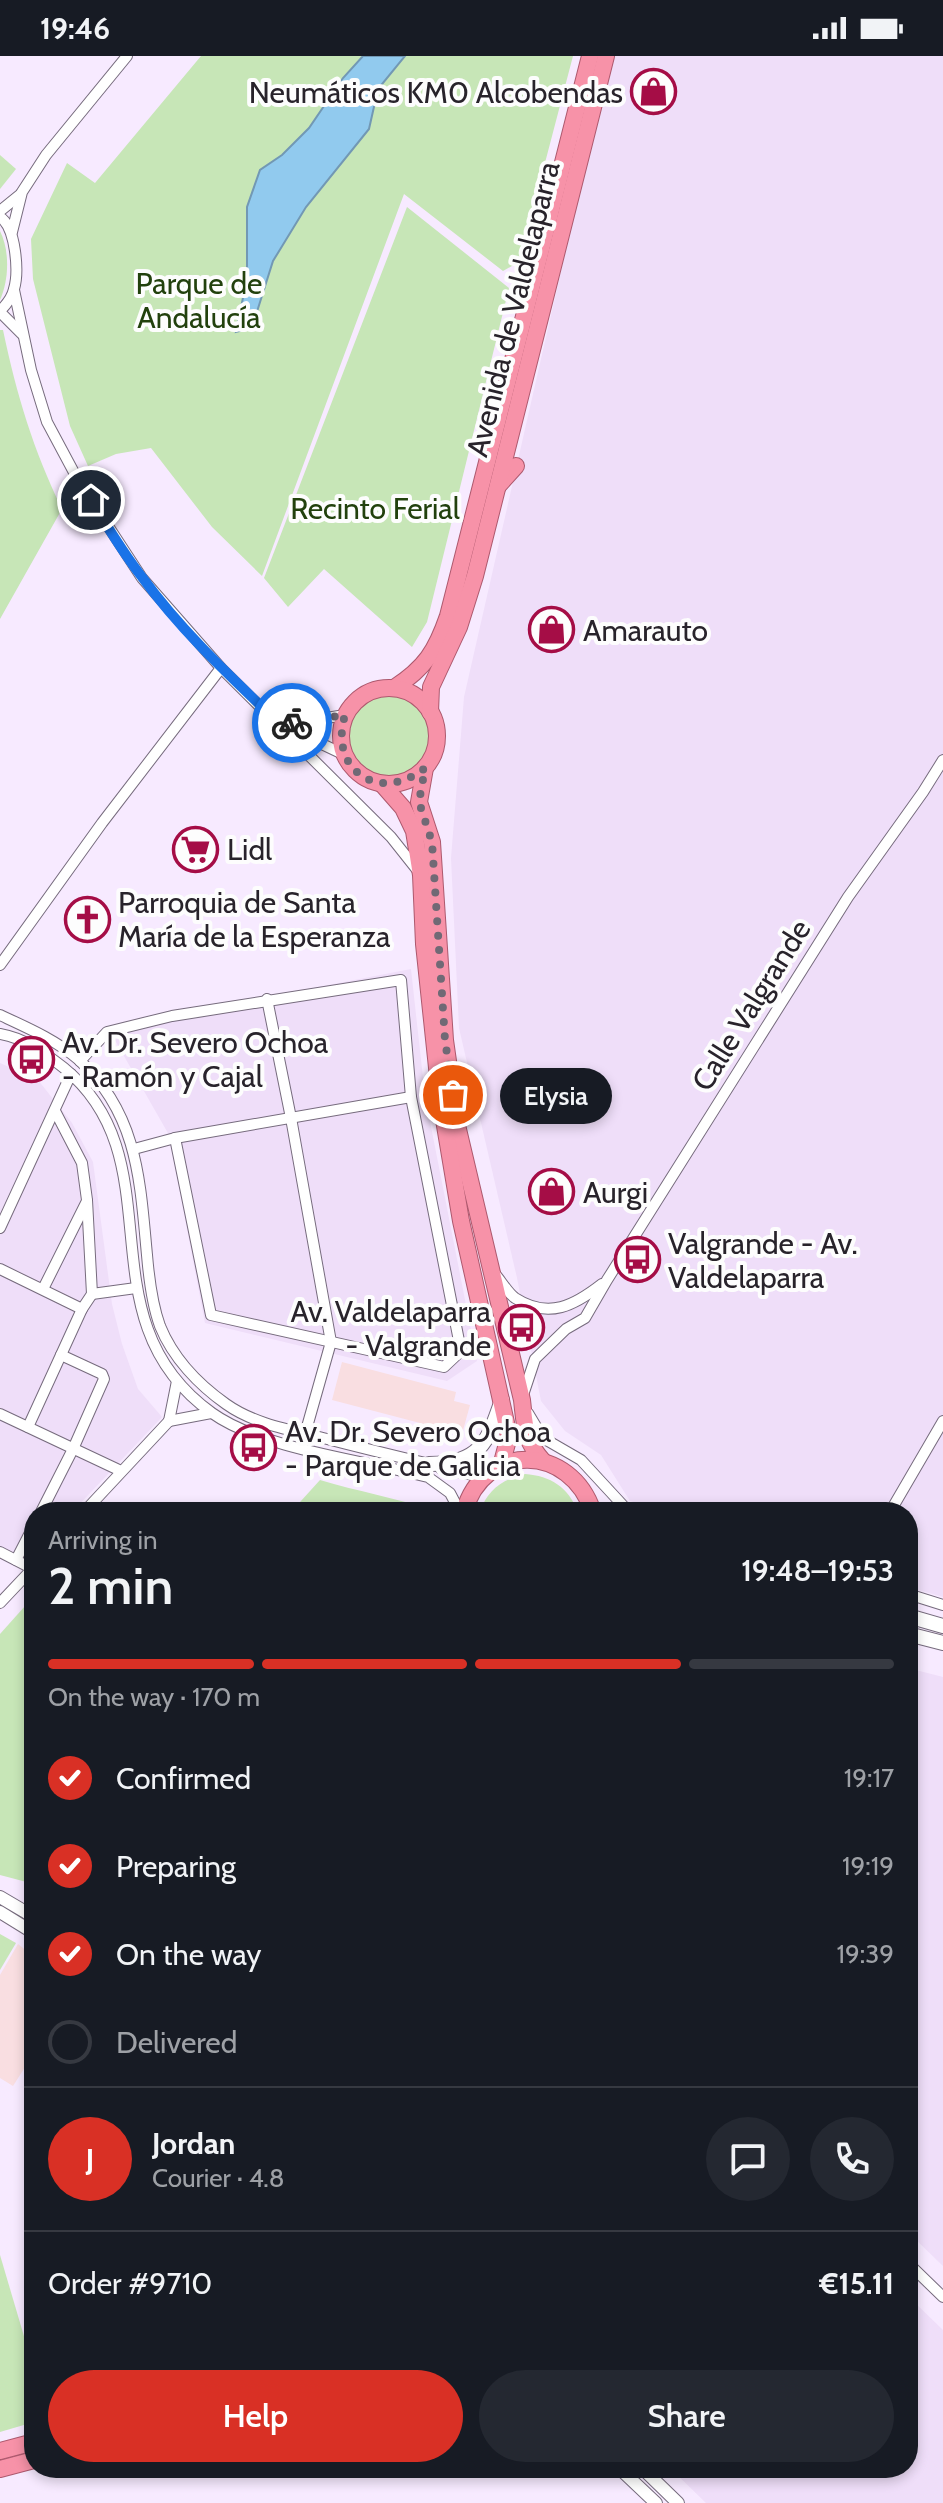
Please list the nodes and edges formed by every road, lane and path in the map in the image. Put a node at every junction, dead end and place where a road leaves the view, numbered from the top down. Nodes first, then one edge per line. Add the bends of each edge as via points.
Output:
1 (127, 56) edge
2 (590, 56) edge
3 (606, 56) edge
4 (22, 192) junction
5 (0, 214) edge
6 (12, 232) junction
7 (14, 290) junction
8 (0, 311) edge
9 (23, 335) junction
10 (516, 466) dead end
11 (497, 487) junction
12 (221, 668) junction
13 (394, 688) junction
14 (430, 712) junction
15 (345, 715) junction
16 (281, 725) junction
17 (345, 755) junction
18 (943, 760) edge
19 (425, 768) junction
20 (382, 784) junction
21 (421, 875) junction
22 (0, 965) edge
23 (267, 999) junction
24 (0, 1015) edge
25 (0, 1034) edge
26 (80, 1061) junction
27 (71, 1074) junction
28 (411, 1097) junction
29 (55, 1111) junction
30 (291, 1118) junction
31 (175, 1138) junction
32 (134, 1149) junction
33 (87, 1200) junction
34 (0, 1228) edge
35 (0, 1269) edge
36 (492, 1270) junction
37 (607, 1280) junction
38 (136, 1288) junction
39 (43, 1289) junction
40 (92, 1294) junction
41 (82, 1309) junction
42 (331, 1342) junction
43 (61, 1355) junction
44 (177, 1381) junction
45 (502, 1400) junction
46 (522, 1400) junction
47 (211, 1413) junction
48 (0, 1414) edge
49 (169, 1421) junction
50 (943, 1421) edge
51 (28, 1427) junction
52 (305, 1434) junction
53 (73, 1449) junction
54 (543, 1461) junction
55 (429, 1464) junction
56 (498, 1467) junction
57 (121, 1471) junction
58 (46, 1502) edge
59 (93, 1502) edge
60 (456, 1502) edge
61 (467, 1502) edge
62 (590, 1502) edge
63 (620, 1502) edge
64 (896, 1502) edge
65 (24, 1544) edge
66 (0, 1552) edge
67 (16, 1560) junction
68 (24, 1564) edge
69 (24, 1578) edge
70 (918, 1597) edge
71 (0, 1603) edge
72 (943, 1605) edge
73 (918, 1619) edge
74 (943, 1626) edge
75 (918, 1637) edge
76 (943, 1643) edge
77 (0, 1897) edge
78 (24, 1911) edge
79 (0, 1912) edge
80 (24, 1927) edge
81 (918, 2273) edge
82 (943, 2297) edge
83 (24, 2445) edge
84 (0, 2451) edge
85 (24, 2463) edge
86 (0, 2469) edge
87 (630, 2478) edge
88 (652, 2478) edge
89 (656, 2503) edge
90 (678, 2503) edge

1 - 4 street
2 - 13 highway, Avenida de Valdelaparra via 448,616 418,672
3 - 11 highway, Avenida de Valdelaparra
4 - 5 street
4 - 6 street
5 - 6 street
6 - 7 street
7 - 8 street
7 - 9 street
8 - 9 street
9 - 12 street via 47,422 78,480 142,578
10 - 11 highway
11 - 14 highway, Avenida de Valdelaparra via 459,627 431,687
12 - 16 street
12 - 22 street
13 - 14 highway via 421,700
13 - 15 highway via 365,694
14 - 19 highway via 437,741
15 - 16 street
15 - 17 highway
16 - 17 street
16 - 21 street
17 - 20 highway via 360,774
18 - 37 street, Calle Valgrande via 848,897
19 - 20 highway via 413,778
19 - 36 highway via 419,802 432,842 449,1064 461,1142
20 - 21 highway via 414,831
21 - 45 highway via 440,1096 461,1221
23 - 26 street via 107,1032
23 - 28 street via 401,980
23 - 30 street
24 - 26 street via 50,1039
25 - 27 street via 39,1050
26 - 32 street via 116,1106
27 - 29 street
27 - 38 street via 98,1106 120,1151
28 - 30 street
28 - 42 street via 461,1351 444,1367
29 - 33 street via 82,1163
29 - 34 street
30 - 31 street
30 - 42 street
31 - 32 street
31 - 42 street via 211,1315
32 - 52 street via 152,1298 170,1346 188,1371 228,1406
33 - 39 street
33 - 40 street
35 - 39 street
36 - 37 street via 515,1298 547,1310 575,1304
36 - 46 highway
37 - 46 street, Calle Valgrande via 585,1318 535,1359
38 - 40 street
38 - 44 street via 149,1336
39 - 41 street
40 - 41 street
41 - 43 street
42 - 52 street
43 - 51 street
43 - 53 street via 104,1379
44 - 47 street
44 - 49 street
45 - 55 main road via 483,1447 452,1464
45 - 56 highway via 509,1436
46 - 54 highway via 530,1447
46 - 63 street via 543,1438 581,1460
47 - 49 street
47 - 60 street via 273,1440 428,1477
48 - 51 street
49 - 57 street
50 - 64 street
51 - 53 street
52 - 55 street
53 - 57 street
53 - 58 street
54 - 56 highway via 527,1459
54 - 62 highway via 577,1480
55 - 56 main road via 473,1473
56 - 61 highway via 479,1481
57 - 59 street
65 - 67 street
66 - 67 street
67 - 68 street
69 - 71 street
70 - 72 street
73 - 74 main road
75 - 76 main road
77 - 78 street
79 - 80 street
81 - 82 street
83 - 84 highway
85 - 86 highway
87 - 89 street
88 - 90 street

